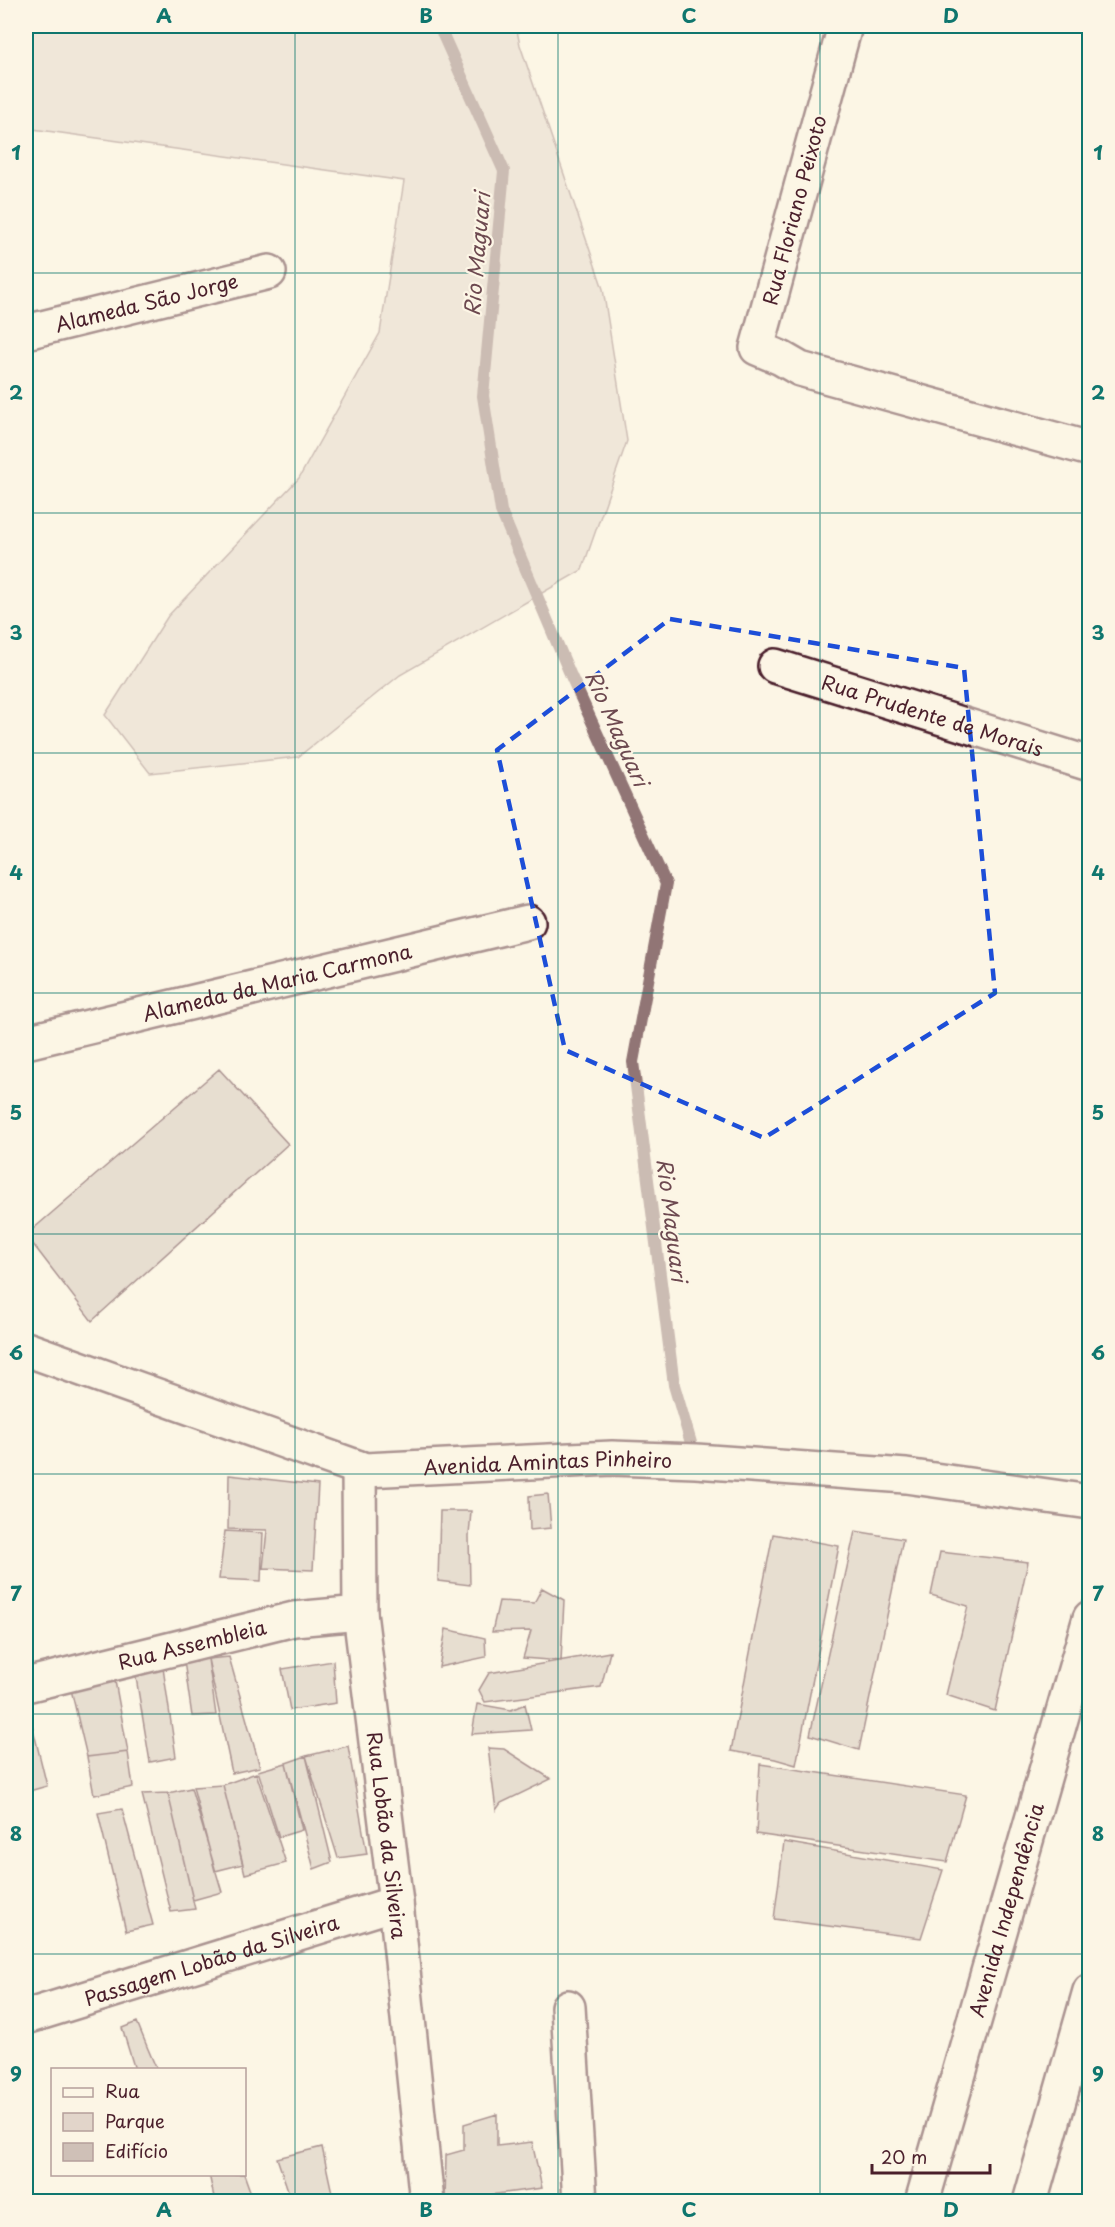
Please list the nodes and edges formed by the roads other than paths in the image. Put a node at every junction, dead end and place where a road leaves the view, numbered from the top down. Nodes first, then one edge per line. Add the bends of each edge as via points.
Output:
1 (845, 26) edge
2 (269, 272) dead end
3 (26, 332) edge
4 (1089, 449) edge
5 (775, 666) dead end
6 (1089, 764) edge
7 (528, 922) dead end
8 (26, 1042) edge
9 (26, 1348) edge
10 (359, 1468) junction
11 (1089, 1502) edge
12 (360, 1613) junction
13 (1089, 1618) edge
14 (26, 1685) edge
15 (396, 1903) junction
16 (1089, 1991) edge
17 (568, 2007) dead end
18 (26, 2017) edge
19 (427, 2202) edge
20 (580, 2202) edge
21 (922, 2202) edge
22 (1030, 2202) edge

1 - 4 street, Rua Floriano Peixoto via 757,348 800,369
2 - 3 street, Alameda São Jorge
5 - 6 street, Rua Prudente de Morais
7 - 8 street, Alameda da Maria Carmona
9 - 10 street, Avenida Amintas Pinheiro
10 - 11 street, Avenida Amintas Pinheiro via 612,1458 696,1461 906,1476
10 - 12 street, Rua Lobão da Silveira
12 - 14 street, Rua Assembleia via 294,1619
12 - 15 street, Rua Lobão da Silveira
13 - 21 street, Avenida Independência
15 - 18 street, Passagem Lobão da Silveira
15 - 19 street, Rua Lobão da Silveira
16 - 22 street
17 - 20 street

